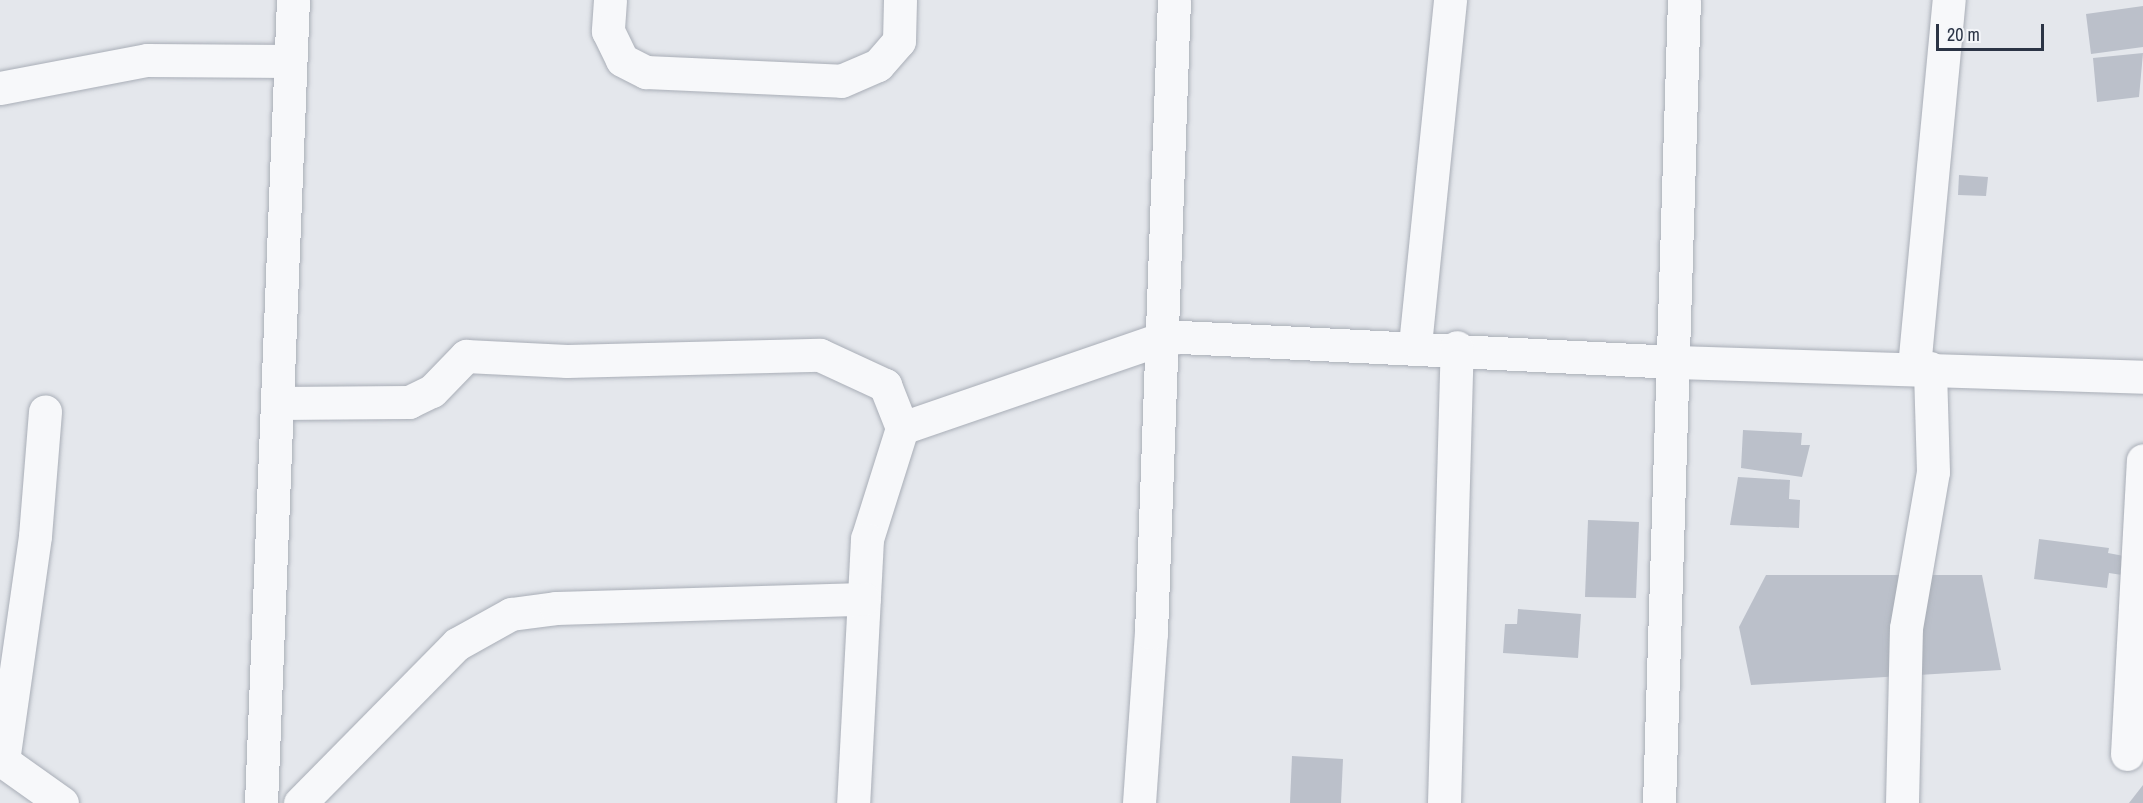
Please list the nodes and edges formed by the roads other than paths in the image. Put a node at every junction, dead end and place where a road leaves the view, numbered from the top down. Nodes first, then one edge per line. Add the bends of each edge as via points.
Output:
1 (293, 0) edge
2 (610, 0) edge
3 (900, 0) edge
4 (1174, 0) edge
5 (1450, 0) edge
6 (1684, 0) edge
7 (1949, 0) edge
8 (290, 61) junction
9 (0, 88) edge
10 (1161, 339) junction
11 (1415, 345) junction
12 (1457, 347) junction
13 (1677, 362) junction
14 (1922, 368) junction
15 (2143, 377) edge
16 (277, 403) junction
17 (45, 411) dead end
18 (902, 428) junction
19 (2143, 460) edge
20 (864, 599) junction
21 (2127, 754) dead end
22 (2, 760) edge
23 (62, 803) edge
24 (261, 803) edge
25 (300, 803) edge
26 (853, 803) edge
27 (1138, 803) edge
28 (1444, 803) edge
29 (1659, 803) edge
30 (1902, 803) edge

1 - 8 street
2 - 3 street via 608,31 622,60 646,72 841,81 878,65 898,41
4 - 10 street
5 - 11 street
6 - 13 street
7 - 14 street
8 - 9 street via 147,60
8 - 16 street
10 - 11 street
10 - 18 street
10 - 27 street
11 - 12 street
12 - 13 street
12 - 28 street
13 - 14 street
13 - 29 street
14 - 15 street
14 - 30 street via 1933,472 1906,628
16 - 18 street via 409,402 432,391 466,356 567,362 820,355 885,385
16 - 24 street
17 - 22 street via 36,536
18 - 20 street via 867,539
19 - 21 street
20 - 25 street via 556,608 511,614 457,644
20 - 26 street
22 - 23 street

